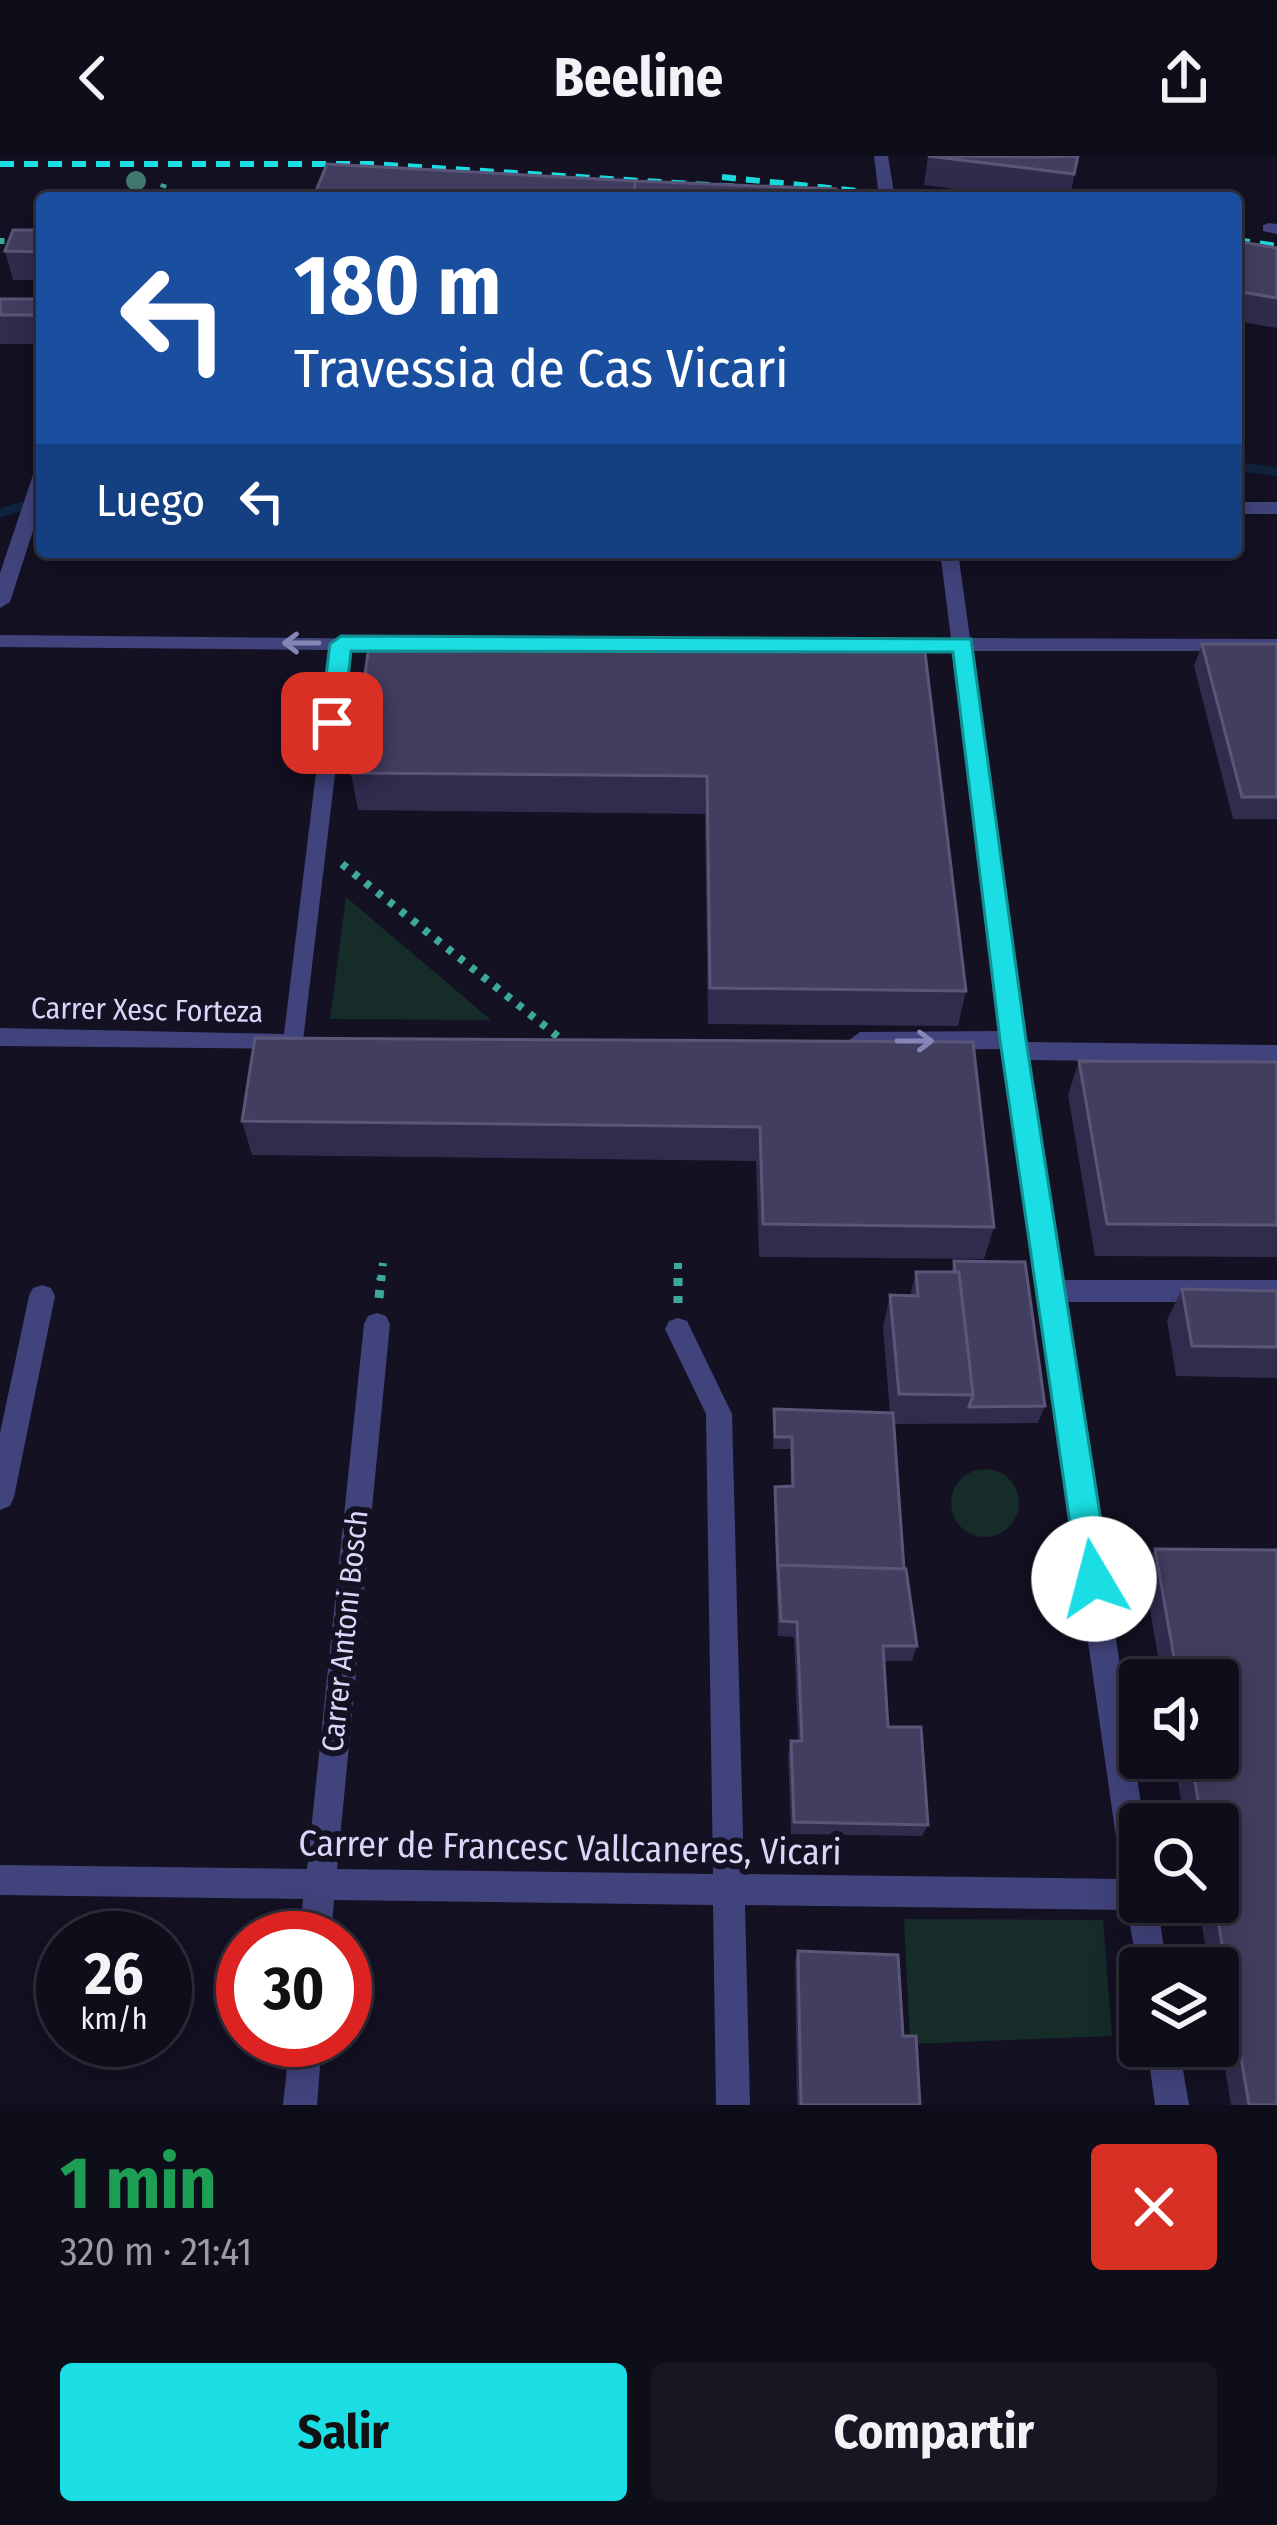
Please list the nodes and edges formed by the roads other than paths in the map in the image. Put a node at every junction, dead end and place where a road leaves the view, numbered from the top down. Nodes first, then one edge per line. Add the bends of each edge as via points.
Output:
1 (881, 156) edge
2 (886, 192) edge
3 (36, 493) edge
4 (1242, 508) edge
5 (1277, 508) edge
6 (950, 558) edge
7 (0, 602) edge
8 (0, 641) edge
9 (341, 644) junction
10 (413, 644) edge
11 (868, 644) edge
12 (964, 644) junction
13 (1277, 645) edge
14 (0, 1037) edge
15 (846, 1042) edge
16 (1014, 1046) junction
17 (1277, 1054) edge
18 (1054, 1291) junction
19 (1277, 1291) edge
20 (42, 1295) dead end
21 (377, 1324) dead end
22 (678, 1329) dead end
23 (0, 1497) edge
24 (1127, 1803) edge
25 (0, 1880) edge
26 (320, 1884) junction
27 (729, 1890) junction
28 (1119, 1898) edge
29 (318, 1911) edge
30 (304, 2067) edge
31 (1166, 2067) edge
32 (300, 2105) edge
33 (733, 2105) edge
34 (1172, 2105) edge

1 - 2 street
3 - 7 street
4 - 5 street
6 - 12 street
9 -> 8 street
9 - 10 street
9 - 14 street, Carrer Xesc Forteza via 305,1043
11 - 12 street
12 - 13 street
12 - 16 street
15 -> 16 street
16 - 17 street
16 - 18 street
18 - 19 street
18 - 24 street
20 - 23 street
21 - 26 street, Carrer Antoni Bosch
22 - 27 street via 719,1414
25 - 26 street, Carrer de Francesc Vallcaneres, Vicari
26 - 27 street, Carrer de Francesc Vallcaneres, Vicari
26 - 29 street, Carrer Antoni Bosch
27 - 28 street, Carrer de Francesc Vallcaneres, Vicari
27 - 33 street
30 - 32 street
31 - 34 street

